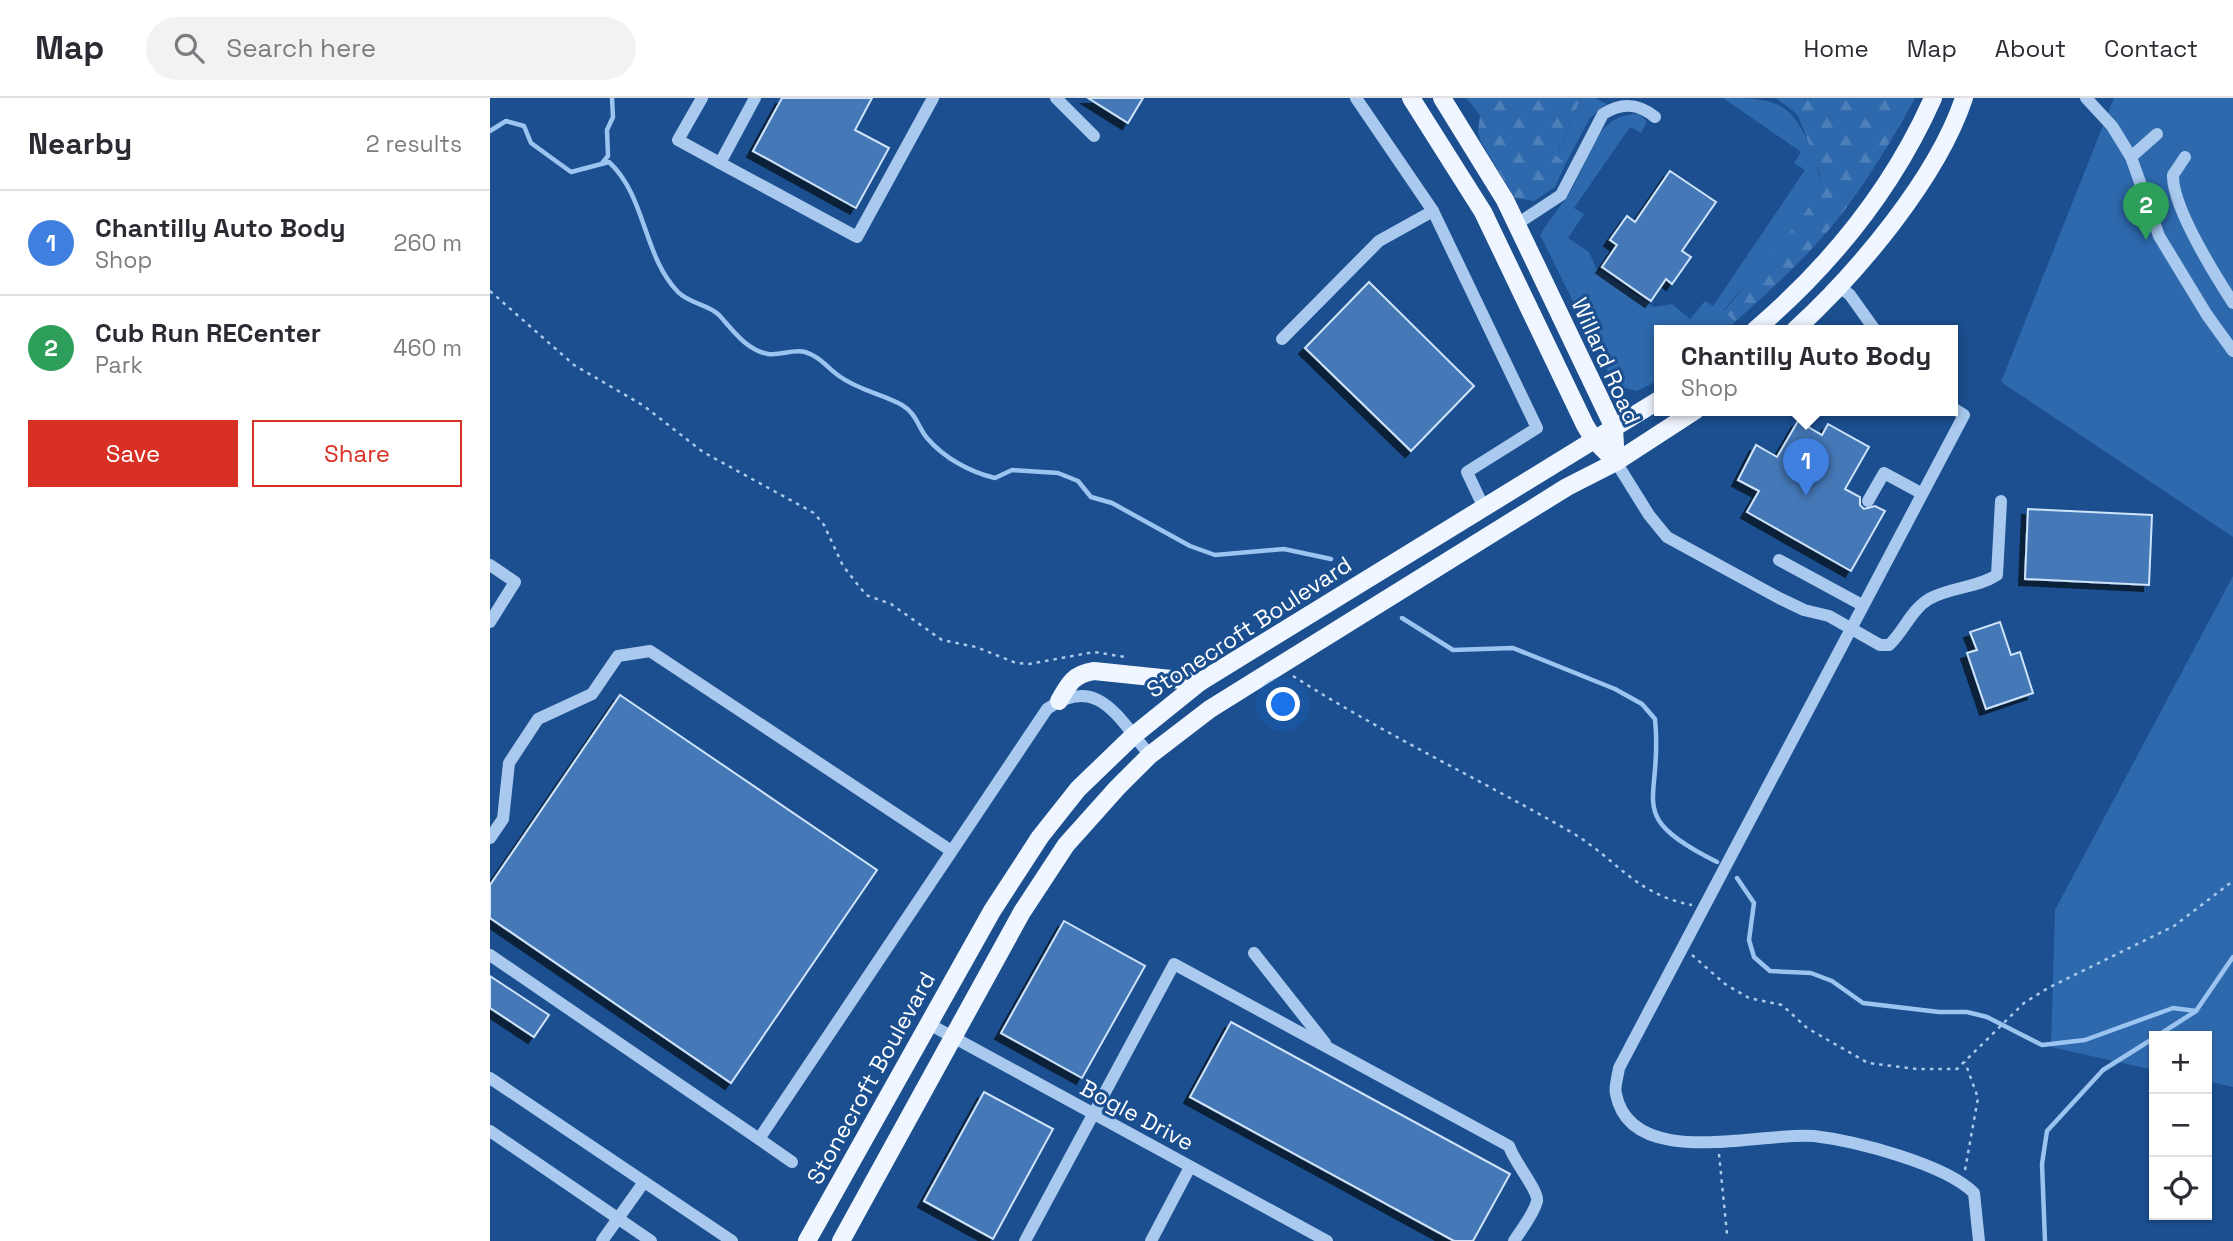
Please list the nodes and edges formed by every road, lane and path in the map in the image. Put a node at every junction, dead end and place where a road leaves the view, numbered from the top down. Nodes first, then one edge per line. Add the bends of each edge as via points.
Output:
1 (702, 98) edge
2 (755, 98) edge
3 (933, 98) edge
4 (1056, 98) edge
5 (1356, 98) edge
6 (1411, 98) edge
7 (1442, 98) edge
8 (1933, 98) edge
9 (1964, 98) edge
10 (2086, 98) edge
11 (1655, 117) dead end
12 (2157, 134) dead end
13 (1094, 136) dead end
14 (2131, 157) junction
15 (2185, 157) dead end
16 (720, 163) junction
17 (1433, 211) junction
18 (1517, 224) junction
19 (1839, 286) junction
20 (490, 291) edge
21 (2233, 303) edge
22 (1760, 325) edge
23 (1800, 325) edge
24 (1871, 325) edge
25 (1282, 339) dead end
26 (2233, 351) edge
27 (1654, 403) edge
28 (1958, 411) edge
29 (1687, 416) edge
30 (1614, 428) junction
31 (1594, 440) junction
32 (1616, 462) junction
33 (1921, 493) junction
34 (1868, 501) dead end
35 (2001, 501) dead end
36 (1484, 508) junction
37 (1779, 560) dead end
38 (490, 565) edge
39 (1862, 605) junction
40 (490, 622) edge
41 (1849, 629) junction
42 (1132, 658) dead end
43 (1289, 673) dead end
44 (1200, 682) junction
45 (1059, 701) junction
46 (1133, 736) junction
47 (1150, 755) junction
48 (490, 838) edge
49 (950, 850) junction
50 (2233, 881) edge
51 (1705, 908) junction
52 (1682, 947) junction
53 (1254, 953) dead end
54 (490, 955) edge
55 (929, 1024) junction
56 (953, 1039) junction
57 (1329, 1048) junction
58 (1965, 1062) junction
59 (490, 1078) edge
60 (1093, 1115) junction
61 (490, 1131) edge
62 (759, 1139) junction
63 (1718, 1158) dead end
64 (792, 1162) dead end
65 (1189, 1167) junction
66 (1963, 1181) junction
67 (644, 1182) junction
68 (618, 1219) junction
69 (1727, 1234) dead end
70 (1977, 1240) edge
71 (602, 1241) edge
72 (652, 1241) edge
73 (732, 1241) edge
74 (807, 1241) edge
75 (841, 1241) edge
76 (1025, 1241) edge
77 (1151, 1241) edge
78 (1327, 1241) edge
79 (1514, 1241) edge

1 - 16 street via 678,140
2 - 16 street
3 - 16 street via 857,237
4 - 13 street
5 - 17 street
6 - 31 main road, Willard Road via 1483,212
7 - 18 main road, Willard Road
8 - 22 main road via 1909,150 1863,215 1815,273
9 - 19 main road via 1926,173 1882,236
10 - 14 street via 2112,126
11 - 18 street via 1633,105 1604,114 1561,195
12 - 14 street
14 - 26 street via 2159,236
15 - 21 street via 2173,175 2177,193 2208,263
17 - 25 street via 1379,241
17 - 36 street via 1537,428 1467,472
18 - 30 main road, Willard Road
19 - 23 main road
19 - 24 street
20 - 42 path via 574,365 644,406 704,452 814,513 855,585 866,595 898,608 928,634 1017,663 1094,652
27 - 30 main road, Stonecroft Boulevard
28 - 33 street via 1964,415
29 - 32 main road, Stonecroft Boulevard
30 - 31 main road, Stonecroft Boulevard
30 - 32 main road, Willard Road
31 - 32 main road, Willard Road
31 - 36 main road, Stonecroft Boulevard
32 - 41 street via 1667,537 1779,598 1829,616
32 - 47 main road, Stonecroft Boulevard via 1567,486 1210,709
33 - 34 street via 1884,473
33 - 39 street
35 - 41 street via 1997,575 1927,600 1889,645
36 - 44 main road, Stonecroft Boulevard
37 - 39 street
38 - 40 street via 515,582
39 - 41 street
41 - 51 street
43 - 51 path via 1574,834 1662,899
44 - 45 main road via 1094,671 1080,673 1070,681
44 - 46 main road, Stonecroft Boulevard
45 - 46 street via 1088,695 1114,711
45 - 49 street via 1047,709
46 - 47 street
46 - 55 main road, Stonecroft Boulevard via 1078,789 1040,837 992,911
47 - 56 main road, Stonecroft Boulevard via 1066,845 1022,912
48 - 49 street via 503,819 509,763 538,719 592,694 618,656 650,651
49 - 62 street
50 - 58 path via 2174,926 2048,988 2010,1016
51 - 52 street
52 - 58 path via 1725,984 1749,998 1782,1005 1807,1028 1868,1063 1957,1069
52 - 66 street via 1619,1068 1615,1093 1624,1112 1640,1128 1691,1143 1813,1136 1847,1142
53 - 57 street
54 - 62 street
55 - 56 street, Bogle Drive
55 - 74 main road, Stonecroft Boulevard
56 - 60 street, Bogle Drive
56 - 75 main road, Stonecroft Boulevard
57 - 60 street via 1174,964
57 - 79 street via 1509,1146 1537,1201
58 - 66 path via 1978,1098
59 - 67 street
60 - 65 street, Bogle Drive
60 - 76 street
61 - 68 street
62 - 64 street
63 - 69 path
65 - 77 street
65 - 78 street, Bogle Drive
66 - 70 street via 1974,1193
67 - 68 street
67 - 73 street
68 - 71 street
68 - 72 street

